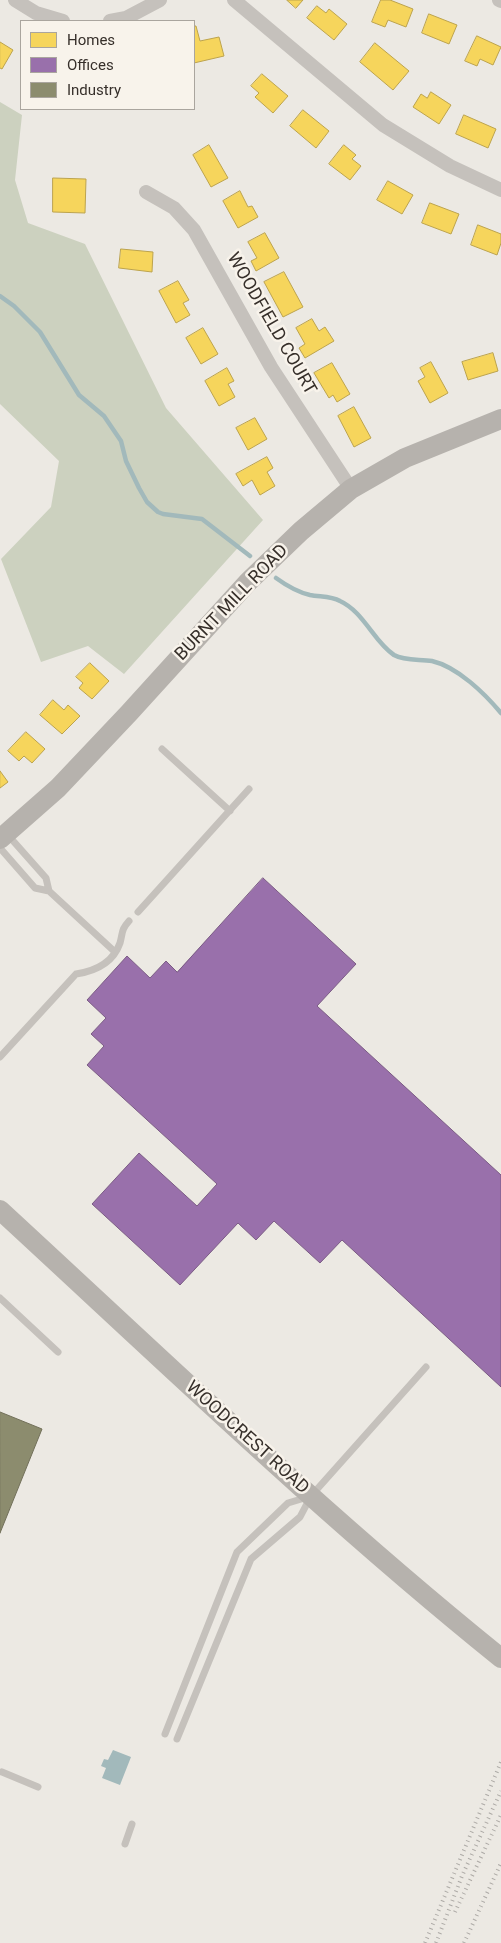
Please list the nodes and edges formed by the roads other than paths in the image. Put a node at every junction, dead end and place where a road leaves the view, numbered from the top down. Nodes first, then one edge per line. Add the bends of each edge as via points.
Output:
1 (15, 0) edge
2 (160, 0) edge
3 (234, 0) edge
4 (60, 20) edge
5 (115, 20) edge
6 (501, 190) edge
7 (146, 192) dead end
8 (501, 419) edge
9 (351, 489) junction
10 (162, 749) dead end
11 (249, 789) dead end
12 (230, 811) junction
13 (2, 840) edge
14 (49, 891) junction
15 (138, 912) dead end
16 (129, 921) dead end
17 (115, 952) junction
18 (0, 1057) edge
19 (0, 1210) edge
20 (0, 1298) edge
21 (58, 1352) dead end
22 (426, 1367) dead end
23 (311, 1496) junction
24 (501, 1658) edge
25 (165, 1734) dead end
26 (176, 1739) dead end
27 (2, 1772) dead end
28 (38, 1787) dead end
29 (132, 1824) dead end
30 (125, 1844) dead end

1 - 4 street via 36,13
2 - 5 street via 126,18
3 - 6 street via 383,125 450,166
7 - 9 street, WOODFIELD COURT via 174,208 194,230 271,367
8 - 9 street, BURNT MILL ROAD via 406,458
9 - 13 street, BURNT MILL ROAD via 248,582 58,788
10 - 12 lane
11 - 12 lane
12 - 15 lane
13 - 14 lane via 46,878
13 - 14 lane via 35,888
14 - 17 lane
16 - 17 lane via 122,929
17 - 18 lane via 103,966 76,974
19 - 23 street, WOODCREST ROAD
20 - 21 lane
22 - 23 lane
23 - 24 street, WOODCREST ROAD via 419,1593
23 - 25 lane via 288,1503 237,1552
23 - 26 lane via 300,1516 251,1559
27 - 28 lane
29 - 30 lane

